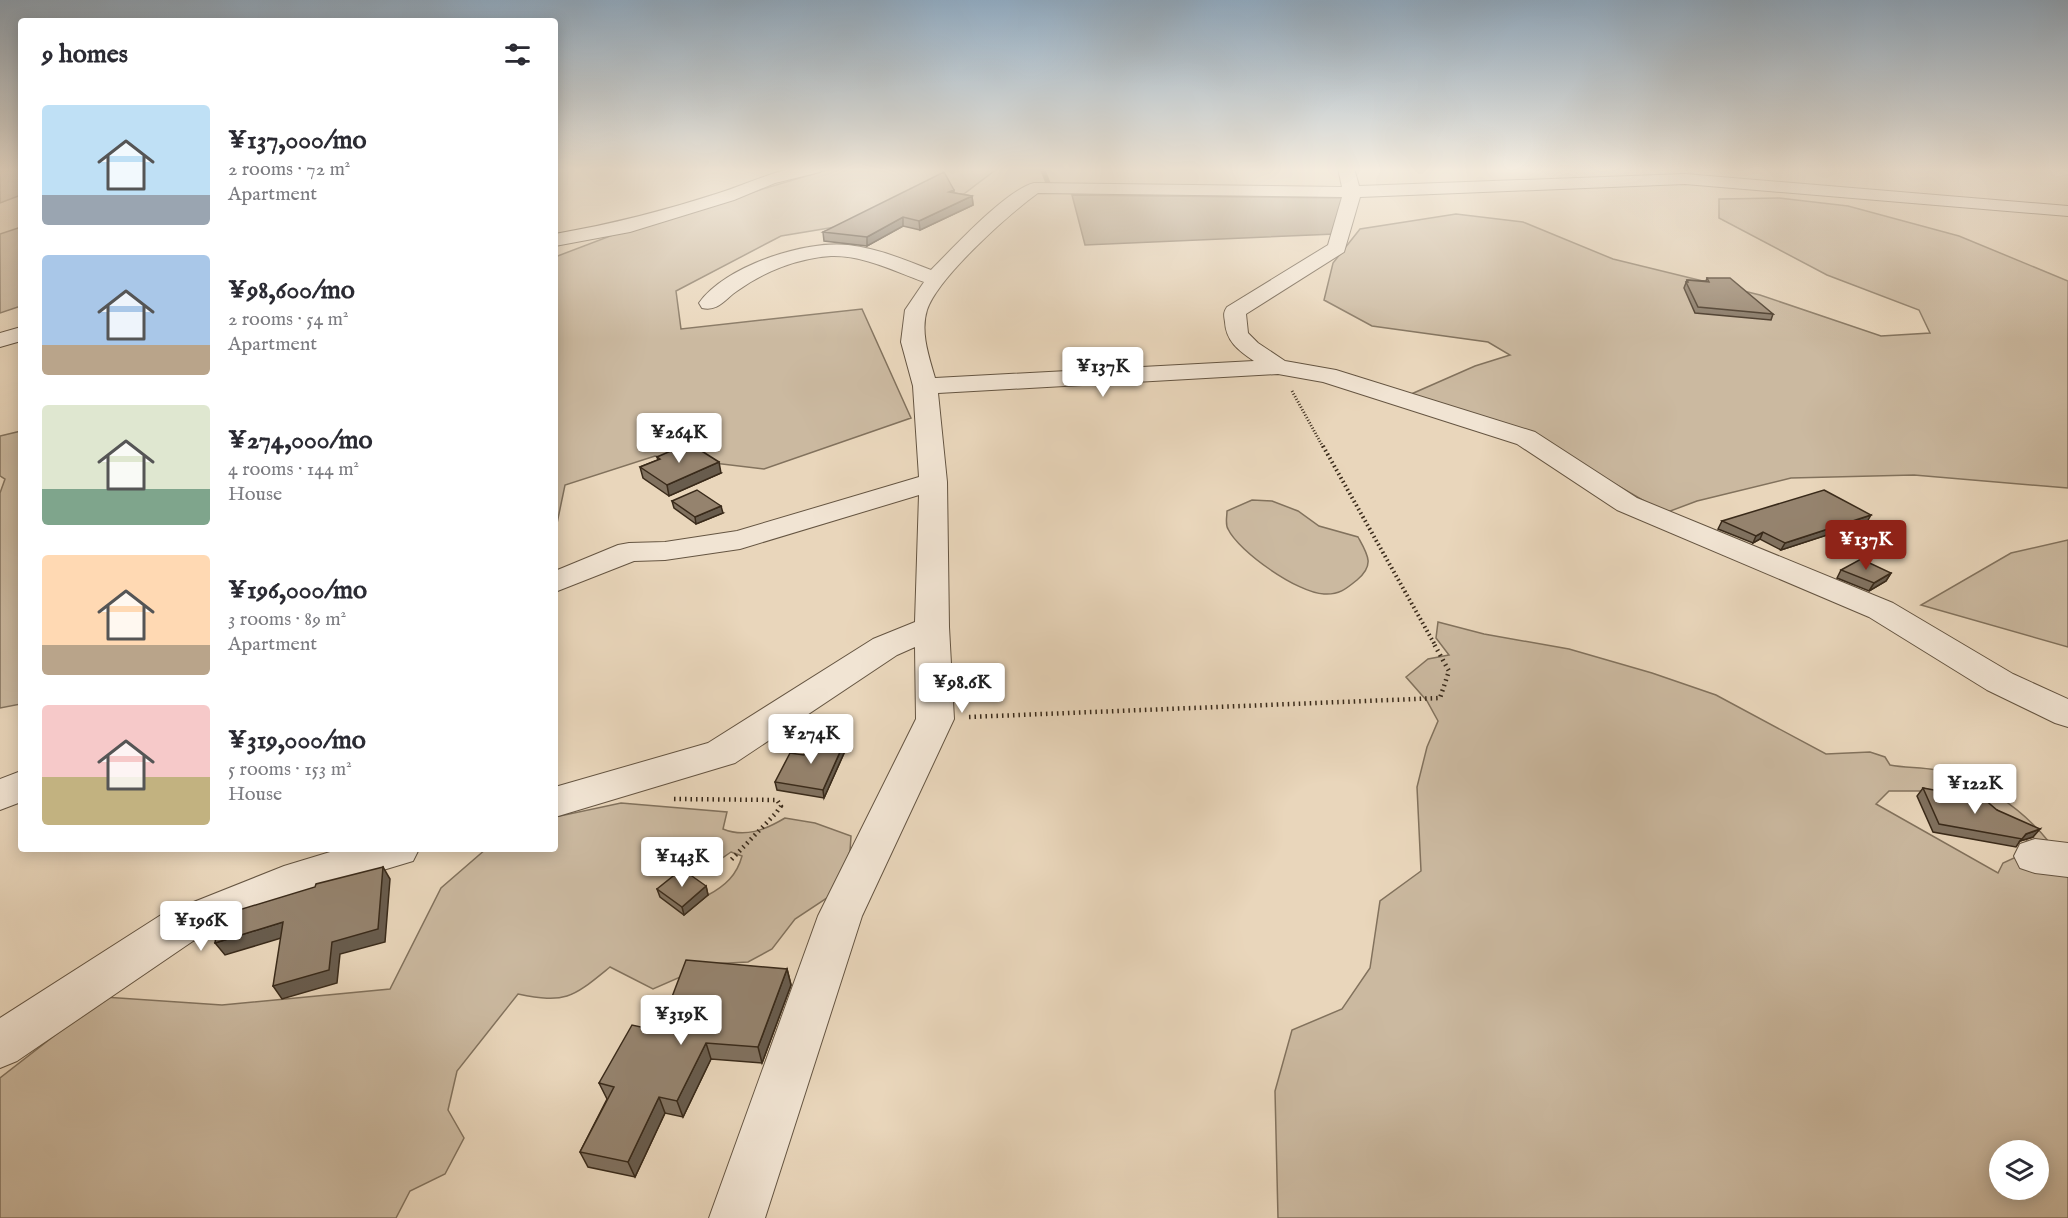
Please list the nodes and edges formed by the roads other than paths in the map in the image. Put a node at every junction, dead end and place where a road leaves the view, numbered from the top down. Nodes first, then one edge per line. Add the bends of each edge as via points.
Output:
1 (633, 225) edge
2 (989, 225) edge
3 (1341, 225) edge
4 (558, 239) edge
5 (936, 279) junction
6 (710, 303) dead end
7 (18, 335) edge
8 (0, 340) edge
9 (1278, 366) junction
10 (925, 386) junction
11 (933, 482) junction
12 (558, 581) edge
13 (932, 627) junction
14 (2068, 714) edge
15 (18, 787) edge
16 (0, 795) edge
17 (558, 801) edge
18 (388, 852) edge
19 (0, 1045) edge
20 (737, 1218) edge

1 - 4 street
2 - 5 street
3 - 9 street via 1337,248 1235,312 1237,335
5 - 6 street via 854,252 822,252 780,261 719,292
5 - 10 street via 916,310 913,342
7 - 8 street
9 - 10 street
9 - 14 street via 1327,375 1526,438 1627,504 1881,610 2000,682
10 - 11 street
11 - 12 street via 740,540 629,552
11 - 13 street
13 - 17 street via 885,647 721,753
13 - 20 street via 935,719 840,916
15 - 16 street
18 - 19 street via 300,878 177,928

